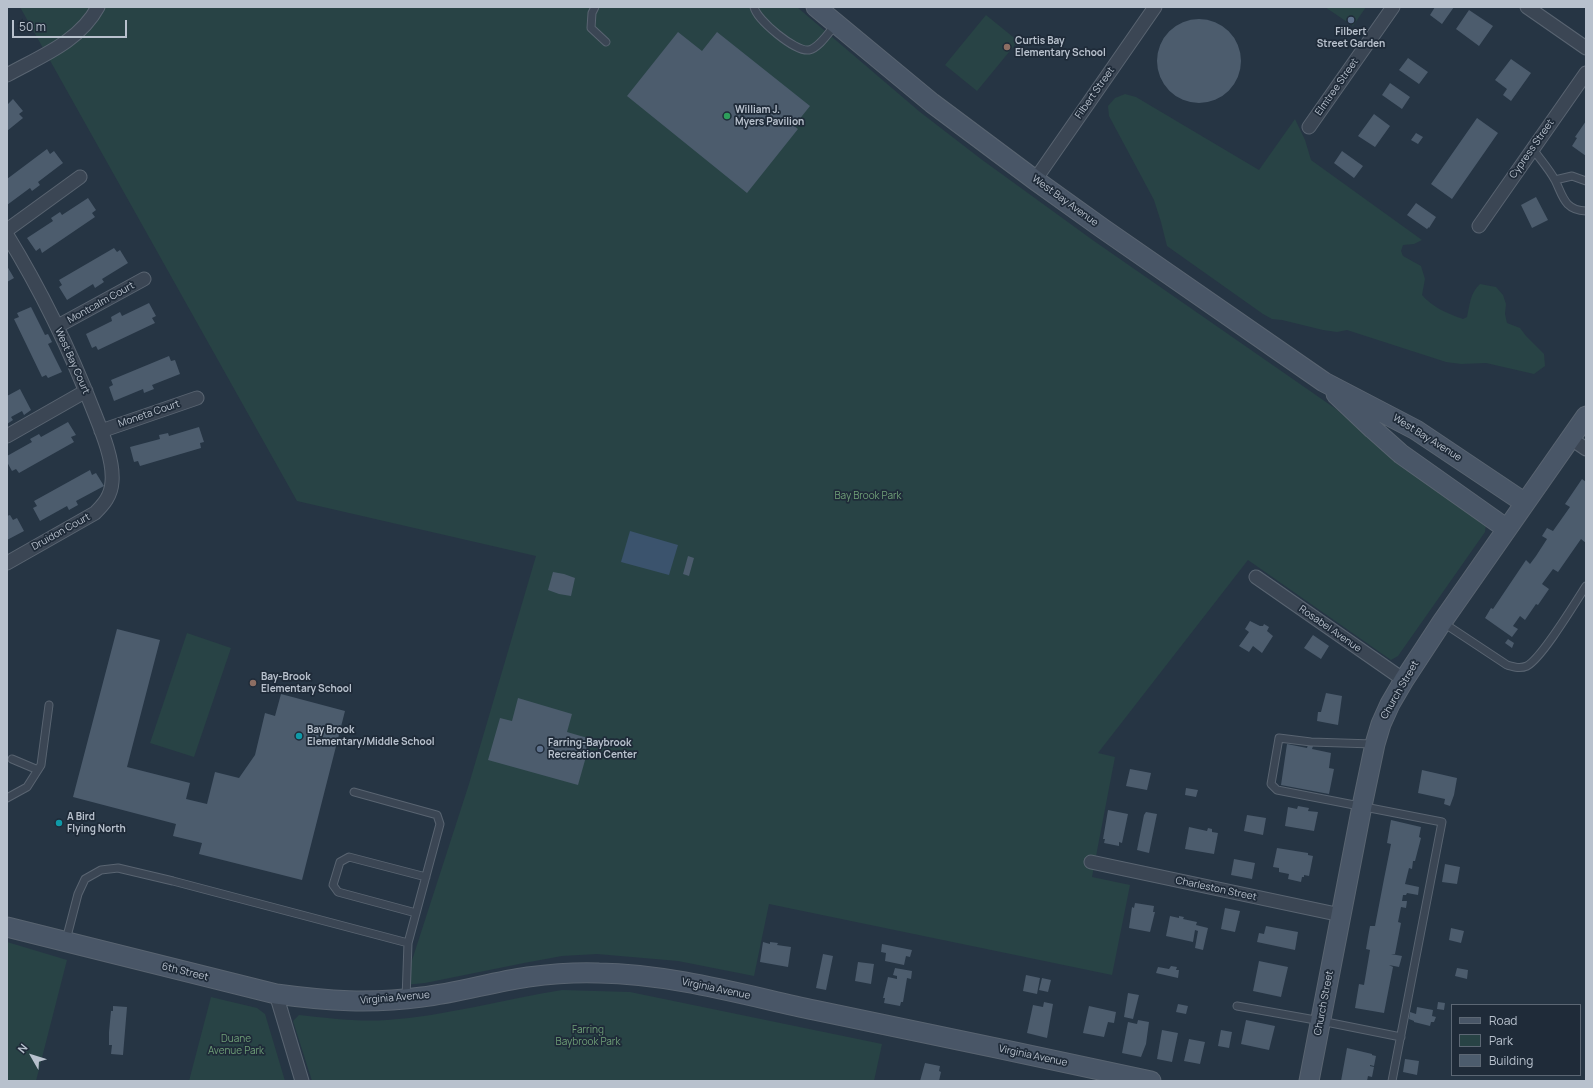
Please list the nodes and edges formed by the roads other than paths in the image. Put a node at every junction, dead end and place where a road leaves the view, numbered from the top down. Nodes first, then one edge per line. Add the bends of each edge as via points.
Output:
1 (98, 7) edge
2 (595, 7) edge
3 (754, 7) edge
4 (816, 7) edge
5 (1155, 7) edge
6 (1393, 7) edge
7 (1527, 7) edge
8 (836, 24) junction
9 (606, 42) dead end
10 (1586, 48) edge
11 (1586, 73) edge
12 (7, 75) edge
13 (1309, 127) dead end
14 (1532, 149) junction
15 (80, 177) dead end
16 (1035, 180) junction
17 (1555, 180) junction
18 (1586, 181) edge
19 (1586, 211) edge
20 (1479, 226) dead end
21 (7, 230) edge
22 (7, 236) edge
23 (144, 279) dead end
24 (58, 326) junction
25 (1324, 382) junction
26 (86, 391) junction
27 (197, 398) dead end
28 (1586, 416) edge
29 (101, 431) junction
30 (7, 436) edge
31 (1570, 438) junction
32 (1586, 449) edge
33 (110, 495) joint
34 (1525, 503) junction
35 (1507, 529) junction
36 (7, 563) edge
37 (1256, 577) dead end
38 (1586, 586) edge
39 (1442, 622) junction
40 (1404, 680) junction
41 (49, 705) dead end
42 (1375, 744) junction
43 (12, 759) dead end
44 (38, 770) junction
45 (354, 792) dead end
46 (7, 798) edge
47 (1362, 806) junction
48 (1091, 862) dead end
49 (426, 877) junction
50 (416, 913) junction
51 (1341, 915) junction
52 (7, 927) edge
53 (65, 942) junction
54 (408, 943) junction
55 (276, 994) junction
56 (406, 999) junction
57 (1237, 1006) dead end
58 (1321, 1021) junction
59 (1401, 1038) junction
60 (302, 1081) edge
61 (1151, 1081) edge
62 (1309, 1081) edge
63 (1392, 1081) edge

1 - 12 street via 80,32 62,45
2 - 9 lane via 591,28
3 - 8 lane via 760,19 792,45 801,49 810,50
4 - 8 street, West Bay Avenue
5 - 16 street, Filbert Street
6 - 13 street, Elmtree Street
7 - 10 street
8 - 16 street, West Bay Avenue via 932,103
11 - 14 street, Cypress Street
14 - 17 lane
14 - 20 street, Cypress Street
15 - 21 street
16 - 25 street, West Bay Avenue
17 - 18 lane via 1572,176
17 - 19 lane via 1565,201 1573,208
22 - 24 street, West Bay Court via 33,277
23 - 24 street, Montcalm Court
24 - 26 street, West Bay Court
25 - 34 street, West Bay Avenue via 1416,430
25 - 35 street, West Bay Avenue via 1401,454
26 - 29 street, West Bay Court
26 - 30 street
27 - 29 street, Moneta Court
28 - 31 street, Church Street
29 - 33 street, West Bay Court via 111,468
31 - 32 street
31 - 34 street, Church Street
33 - 36 street, Druidon Court via 103,506 94,513
34 - 35 street, Church Street
35 - 39 street, Church Street
37 - 40 street, Rosabel Avenue
38 - 39 lane via 1538,656 1527,666 1518,668 1507,665
39 - 40 street, Church Street
40 - 42 street, Church Street via 1381,724
41 - 44 lane via 41,765
42 - 47 street, Church Street
42 - 47 lane via 1279,738 1271,784 1277,790
43 - 44 lane
44 - 46 lane via 27,787
45 - 49 lane via 437,815 440,824
47 - 51 street, Church Street
47 - 59 lane via 1442,822
48 - 51 street, Charleston Street
49 - 50 lane
49 - 50 lane via 349,857 340,862 333,885 338,892
50 - 54 lane
51 - 58 street, Church Street
52 - 53 street, 6th Street
53 - 54 lane via 78,894 85,879 101,870 118,868
53 - 55 street, 6th Street
54 - 56 lane
55 - 56 street, Virginia Avenue via 352,1002
55 - 60 street
56 - 61 street, Virginia Avenue via 560,973 633,974 724,990
57 - 58 lane
58 - 59 lane
58 - 62 street, Church Street
59 - 63 lane

